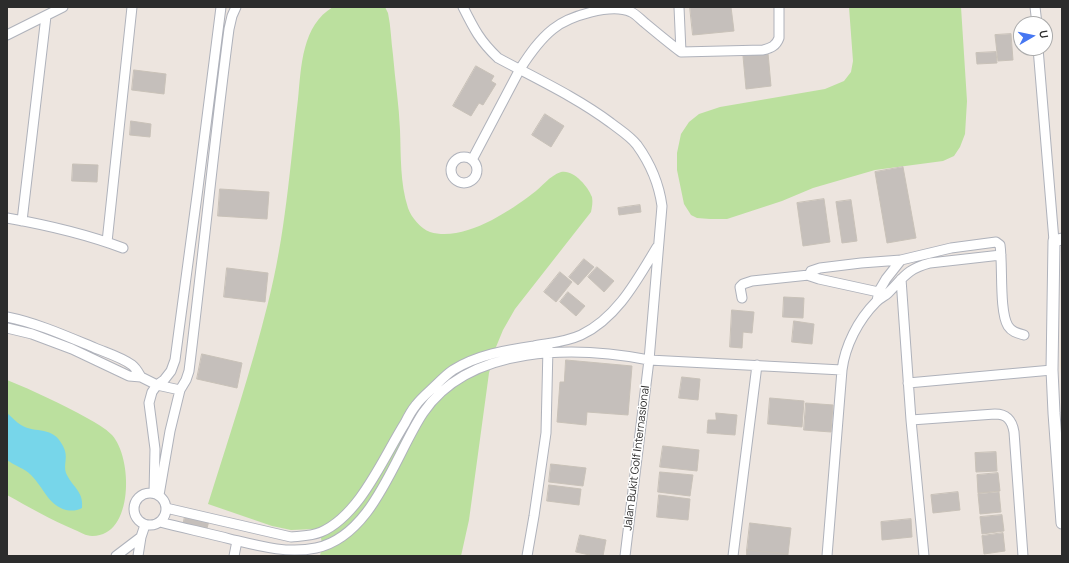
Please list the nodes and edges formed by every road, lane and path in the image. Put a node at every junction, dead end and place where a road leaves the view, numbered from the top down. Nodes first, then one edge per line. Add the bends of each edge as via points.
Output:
1 (64, 7) edge
2 (132, 7) edge
3 (221, 7) edge
4 (236, 7) edge
5 (463, 7) edge
6 (679, 7) edge
7 (779, 7) edge
8 (634, 10) edge
9 (46, 16) junction
10 (7, 35) edge
11 (680, 52) junction
12 (1039, 56) edge
13 (520, 70) junction
14 (472, 160) dead end
15 (7, 218) edge
16 (22, 221) junction
17 (1058, 240) edge
18 (107, 242) junction
19 (659, 244) junction
20 (124, 248) dead end
21 (1001, 255) junction
22 (901, 260) junction
23 (809, 274) junction
24 (901, 279) junction
25 (883, 292) junction
26 (742, 298) dead end
27 (7, 317) edge
28 (7, 328) edge
29 (1024, 335) dead end
30 (548, 348) junction
31 (649, 360) junction
32 (757, 365) junction
33 (842, 370) junction
34 (1052, 370) junction
35 (140, 377) junction
36 (908, 383) junction
37 (157, 385) junction
38 (180, 390) junction
39 (911, 420) junction
40 (156, 494) junction
41 (166, 508) junction
42 (160, 522) junction
43 (1062, 523) edge
44 (145, 525) junction
45 (141, 537) junction
46 (237, 540) junction
47 (116, 556) edge
48 (138, 556) edge
49 (234, 556) edge
50 (527, 556) edge
51 (625, 556) edge
52 (733, 556) edge
53 (828, 556) edge
54 (924, 556) edge
55 (1023, 556) edge

1 - 9 street
2 - 18 street
3 - 37 street via 175,360 171,371
4 - 38 street via 229,29 214,140 189,371
5 - 13 street, Jalan Bukit Golf Internasional via 475,32 488,48 498,58
6 - 11 street
7 - 11 street via 779,38 774,46 763,50
8 - 11 street
8 - 13 street via 597,10 573,17 553,29 538,44
9 - 10 street
9 - 16 street
12 - 17 street
13 - 14 street
13 - 19 street, Jalan Bukit Golf Internasional via 588,107 636,144 659,189 662,206
15 - 16 street
16 - 18 street
17 - 34 street
18 - 20 street
19 - 30 street via 615,310 581,335
19 - 31 street, Jalan Bukit Golf Internasional
21 - 22 street via 1000,245 996,242 951,248
21 - 24 street via 930,263 912,270
21 - 29 street via 1006,319 1011,330
22 - 23 street via 820,268
22 - 25 street via 886,279
23 - 25 street via 818,279
23 - 26 street via 746,282 740,287
24 - 25 street
24 - 36 street
25 - 33 street via 855,331
27 - 35 street via 22,320 113,355 133,366
28 - 35 street via 32,334 72,349 129,376
30 - 31 street
30 - 41 street via 513,349 478,358 452,370 415,406 362,496 334,525 321,532 291,537
30 - 46 street via 477,368 446,387 423,413 380,494 353,528 336,540 318,548 299,551 274,549
30 - 50 street via 546,433
31 - 32 street
31 - 51 street, Jalan Bukit Golf Internasional
32 - 33 street
32 - 52 street
33 - 53 street
34 - 36 street
34 - 43 street
35 - 37 street
36 - 39 street
37 - 38 street
37 - 40 street via 149,403 155,449
38 - 40 street
39 - 54 street
39 - 55 street via 994,414 1002,414 1008,418 1014,432
40 - 41 street via 165,503
40 - 44 street via 143,495 135,502 136,518
41 - 42 street
42 - 44 street
42 - 46 street
44 - 45 street
45 - 47 street
45 - 48 street
46 - 49 street

